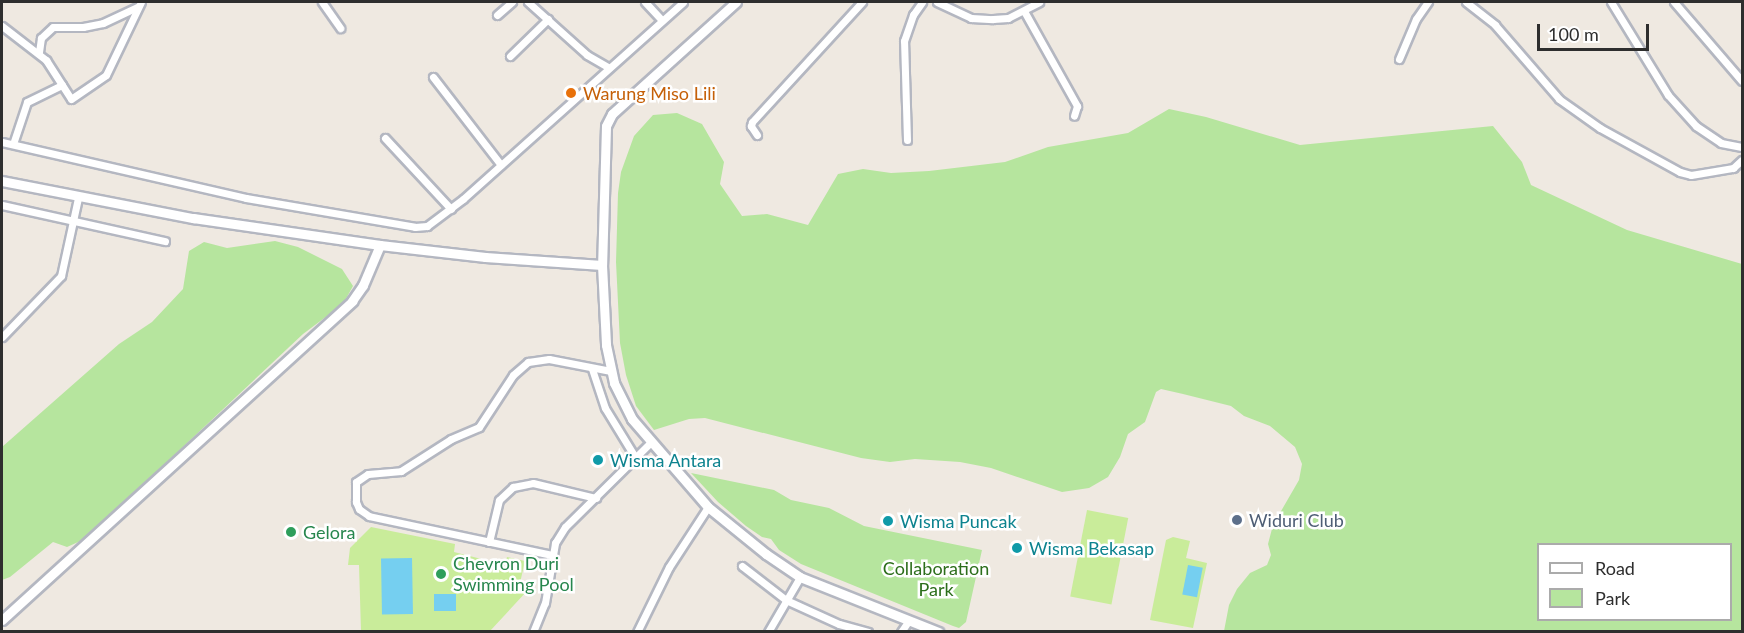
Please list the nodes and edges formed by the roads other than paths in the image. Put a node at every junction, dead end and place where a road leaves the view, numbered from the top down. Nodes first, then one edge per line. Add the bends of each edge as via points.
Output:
1 (322, 2) edge
2 (512, 2) edge
3 (528, 2) edge
4 (645, 2) edge
5 (683, 2) edge
6 (736, 2) edge
7 (862, 2) edge
8 (922, 2) edge
9 (937, 2) edge
10 (1039, 2) edge
11 (1428, 2) edge
12 (1466, 2) edge
13 (1611, 2) edge
14 (1674, 2) edge
15 (139, 4) edge
16 (1024, 11) junction
17 (497, 15) dead end
18 (548, 19) junction
19 (662, 20) junction
20 (2, 26) edge
21 (340, 28) dead end
22 (39, 52) junction
23 (510, 56) dead end
24 (1399, 59) dead end
25 (608, 67) junction
26 (433, 77) dead end
27 (1743, 81) edge
28 (62, 85) junction
29 (1074, 116) dead end
30 (757, 135) dead end
31 (386, 138) dead end
32 (907, 140) dead end
33 (2, 142) edge
34 (13, 144) junction
35 (1743, 147) edge
36 (1743, 160) edge
37 (501, 165) junction
38 (2, 181) edge
39 (78, 198) junction
40 (2, 205) edge
41 (451, 209) junction
42 (74, 220) junction
43 (165, 241) dead end
44 (380, 245) junction
45 (602, 265) junction
46 (2, 337) edge
47 (592, 369) junction
48 (611, 371) junction
49 (651, 442) junction
50 (635, 457) junction
51 (596, 498) junction
52 (708, 507) junction
53 (489, 542) junction
54 (552, 555) junction
55 (742, 566) dead end
56 (800, 576) junction
57 (786, 600) junction
58 (2, 620) edge
59 (909, 620) junction
60 (533, 632) edge
61 (637, 632) edge
62 (768, 632) edge
63 (868, 632) edge
64 (901, 632) edge
65 (938, 632) edge

1 - 21 street
2 - 17 street
3 - 18 street
4 - 19 street
5 - 19 street
6 - 45 street via 608,120
7 - 30 street via 752,122
8 - 32 street via 904,41
9 - 16 street via 971,18 1008,18
10 - 16 street
11 - 24 street
12 - 36 street via 1495,25 1559,99 1599,128 1691,175 1733,168
13 - 35 street via 1668,95 1696,126 1721,143
14 - 27 street
15 - 22 street via 103,23 53,27 41,38
15 - 28 street via 106,75 71,99
16 - 29 street via 1077,106
18 - 23 street
18 - 25 street via 587,55
19 - 25 street
20 - 22 street
22 - 28 street
25 - 37 street
26 - 37 street
28 - 34 street via 27,102
31 - 41 street
33 - 34 street
34 - 41 street via 246,198 415,227 427,226
37 - 41 street
38 - 39 street
39 - 42 street
39 - 44 street
40 - 42 street
42 - 43 street
42 - 46 street via 61,276
44 - 45 street
44 - 58 street via 352,301
45 - 48 street
47 - 48 street
47 - 50 street via 605,408
47 - 53 street via 549,359 528,362 513,375 478,427 401,471 368,474 356,482 358,509 369,516
48 - 49 street via 622,403
49 - 50 street
49 - 52 street
50 - 51 street
51 - 53 street via 533,483 513,486 499,500
51 - 54 street via 566,527
52 - 56 street
52 - 61 street via 669,567
53 - 54 street
54 - 60 street via 545,603
55 - 57 street
56 - 57 street
56 - 59 street
57 - 62 street
57 - 63 street via 839,624
59 - 64 street
59 - 65 street

